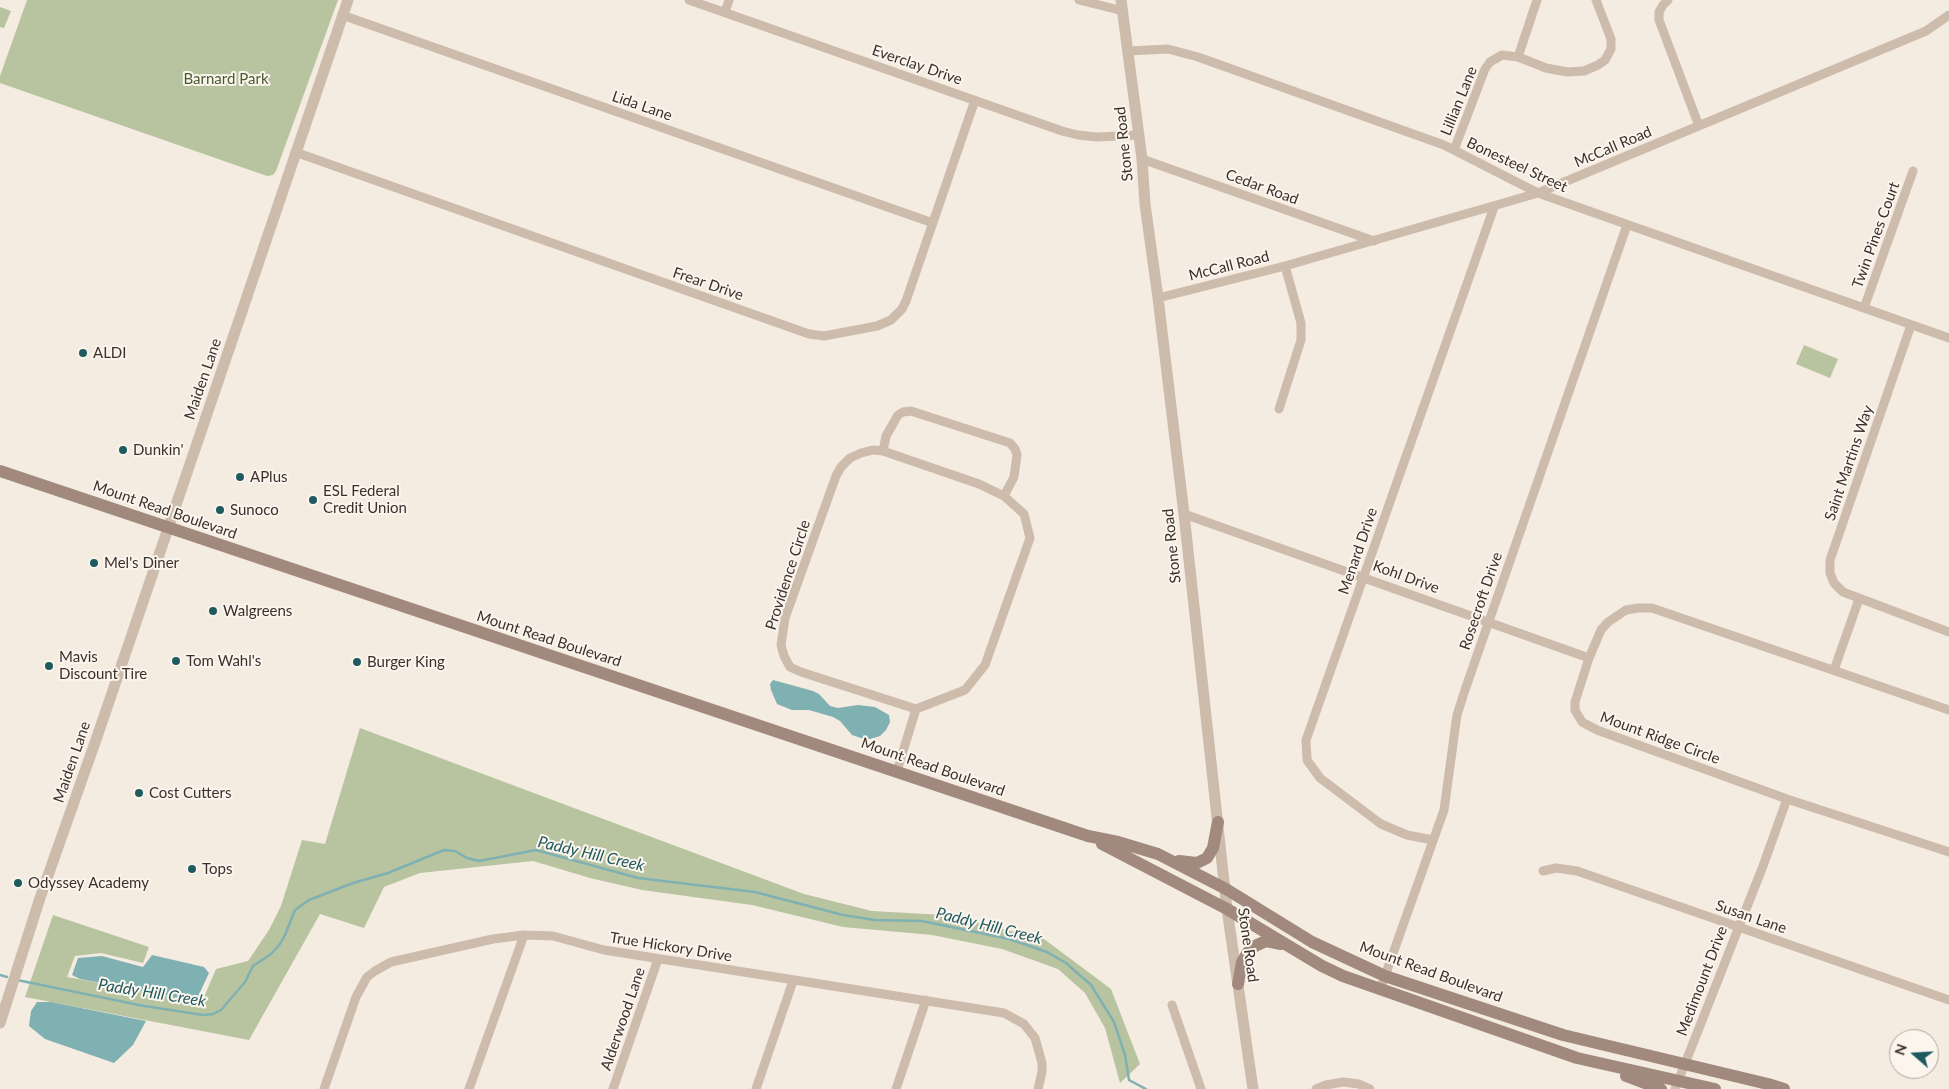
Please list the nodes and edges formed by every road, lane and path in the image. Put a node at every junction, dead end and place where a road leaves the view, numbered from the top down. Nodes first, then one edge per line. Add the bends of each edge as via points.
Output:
1 (348, 0) edge
2 (689, 0) edge
3 (729, 0) edge
4 (1079, 0) edge
5 (1537, 0) edge
6 (1596, 0) edge
7 (1668, 0) edge
8 (1122, 5) edge
9 (725, 12) junction
10 (342, 15) junction
11 (1949, 15) edge
12 (1128, 51) junction
13 (1518, 57) junction
14 (974, 100) junction
15 (1699, 126) junction
16 (1139, 134) junction
17 (1454, 150) junction
18 (295, 152) junction
19 (1142, 158) junction
20 (1913, 171) dead end
21 (1538, 194) junction
22 (1494, 207) junction
23 (933, 223) junction
24 (1627, 225) junction
25 (1374, 242) junction
26 (1285, 266) junction
27 (1158, 298) junction
28 (1864, 308) junction
29 (1911, 325) junction
30 (1949, 338) edge
31 (1279, 409) dead end
32 (883, 451) junction
33 (0, 471) edge
34 (1004, 496) junction
35 (1184, 514) junction
36 (168, 528) junction
37 (1364, 577) junction
38 (1858, 599) junction
39 (1488, 622) junction
40 (1949, 632) edge
41 (1589, 658) junction
42 (1834, 670) junction
43 (916, 709) junction
44 (1949, 710) edge
45 (897, 772) junction
46 (1787, 799) junction
47 (1218, 822) junction
48 (1088, 836) junction
49 (1433, 840) junction
50 (1949, 852) edge
51 (1167, 859) junction
52 (1543, 871) dead end
53 (1226, 889) junction
54 (1228, 909) junction
55 (1738, 927) junction
56 (524, 935) junction
57 (1288, 946) junction
58 (658, 958) junction
59 (1385, 976) junction
60 (793, 981) junction
61 (1238, 984) junction
62 (1380, 990) junction
63 (926, 1000) junction
64 (1949, 1000) edge
65 (1172, 1005) dead end
66 (0, 1022) edge
67 (1576, 1058) junction
68 (1684, 1064) junction
69 (1676, 1085) edge
70 (324, 1089) edge
71 (469, 1089) edge
72 (613, 1089) edge
73 (756, 1089) edge
74 (896, 1089) edge
75 (1038, 1089) edge
76 (1201, 1089) edge
77 (1253, 1089) edge
78 (1316, 1089) edge
79 (1370, 1089) edge
80 (1661, 1089) edge
81 (1715, 1089) edge
82 (1784, 1089) edge

1 - 10 street, Maiden Lane
2 - 9 street, Everclay Drive
3 - 9 street
4 - 8 street
5 - 13 street
6 - 13 street, Lillian Lane via 1611,39 1611,50 1605,60 1584,70 1567,72
7 - 15 street via 1662,5 1659,20
8 - 12 street, Stone Road
9 - 14 street, Everclay Drive
10 - 18 street, Maiden Lane
10 - 23 street, Lida Lane
11 - 15 street, McCall Road via 1926,30
12 - 16 street, Stone Road
12 - 17 street, Bonesteel Street via 1168,49 1198,57
13 - 17 street, Lillian Lane via 1502,55 1485,69
14 - 16 street, Everclay Drive via 1078,135
14 - 23 street, Frear Drive
15 - 21 street, McCall Road
16 - 19 street, Stone Road
17 - 21 street, Bonesteel Street
18 - 23 street, Frear Drive via 817,336 877,326 897,315 906,301
18 - 36 street, Maiden Lane
19 - 25 street, Cedar Road
19 - 27 street, Stone Road
20 - 28 street, Twin Pines Court
21 - 22 street, McCall Road
21 - 24 street, Bonesteel Street
22 - 25 street, McCall Road
22 - 37 street, Menard Drive
24 - 28 street, Bonesteel Street
24 - 39 street, Rosecroft Drive
25 - 26 street, McCall Road
26 - 27 street, McCall Road
26 - 31 street via 1301,323 1301,340
27 - 35 street, Stone Road
28 - 29 street, Bonesteel Street
29 - 30 street, Bonesteel Street
29 - 38 street, Saint Martins Way via 1830,560 1834,584
32 - 34 street, Providence Circle via 979,484
32 - 34 street via 886,436 898,415 910,411 1010,443 1017,456 1014,477
32 - 43 street, Providence Circle via 861,452 838,471 785,618 780,644 790,666 801,672
33 - 36 main road, Mount Read Boulevard
34 - 43 street, Providence Circle via 1024,514 1030,538 985,665 965,690
35 - 37 street, Kohl Drive
35 - 47 street, Stone Road
36 - 45 main road, Mount Read Boulevard
36 - 66 street, Maiden Lane
37 - 39 street, Kohl Drive
37 - 49 street, Menard Drive via 1306,740 1307,760 1320,778 1382,824 1407,835
38 - 40 street, Saint Martins Way
38 - 42 street
39 - 41 street, Kohl Drive
39 - 49 street, Rosecroft Drive via 1457,716 1445,802
41 - 42 street, Mount Ridge Circle via 1608,622 1626,610 1652,608
41 - 46 street, Mount Ridge Circle via 1575,702 1577,716 1587,726
42 - 44 street, Mount Ridge Circle
43 - 45 street
45 - 48 main road, Mount Read Boulevard
46 - 50 street, Mount Ridge Circle
46 - 55 street, Medimount Drive
47 - 51 main road via 1216,839 1207,858 1197,863
47 - 53 street, Stone Road
48 - 51 main road, Mount Read Boulevard via 1118,842
48 - 54 main road, Mount Read Boulevard
49 - 59 street, Rosecroft Drive
51 - 53 main road, Mount Read Boulevard
52 - 55 street, Susan Lane via 1556,868 1576,871
53 - 54 street, Stone Road
53 - 59 main road, Mount Read Boulevard via 1312,942
54 - 57 main road, Mount Read Boulevard
54 - 61 street, Stone Road
55 - 64 street, Susan Lane
55 - 68 street, Medimount Drive
56 - 58 street, True Hickory Drive via 553,936 604,950
56 - 70 street, True Hickory Drive via 391,962 374,970 356,997
56 - 71 street
57 - 61 main road via 1266,941 1255,946 1242,962
57 - 62 main road, Mount Read Boulevard via 1322,966
58 - 60 street, True Hickory Drive
58 - 72 street, Alderwood Lane
59 - 62 street, Rosecroft Drive
59 - 68 main road, Mount Read Boulevard via 1563,1035
60 - 63 street, True Hickory Drive
60 - 73 street
61 - 77 street, Stone Road
62 - 67 main road, Mount Read Boulevard
63 - 74 street
63 - 75 street, True Hickory Drive via 1004,1013 1024,1024 1035,1038 1042,1064
65 - 76 street
67 - 69 main road, Mount Read Boulevard
67 - 80 main road
68 - 69 street, Medimount Drive
68 - 82 main road, Mount Read Boulevard
69 - 81 main road, Mount Read Boulevard
78 - 79 street via 1343,1082

